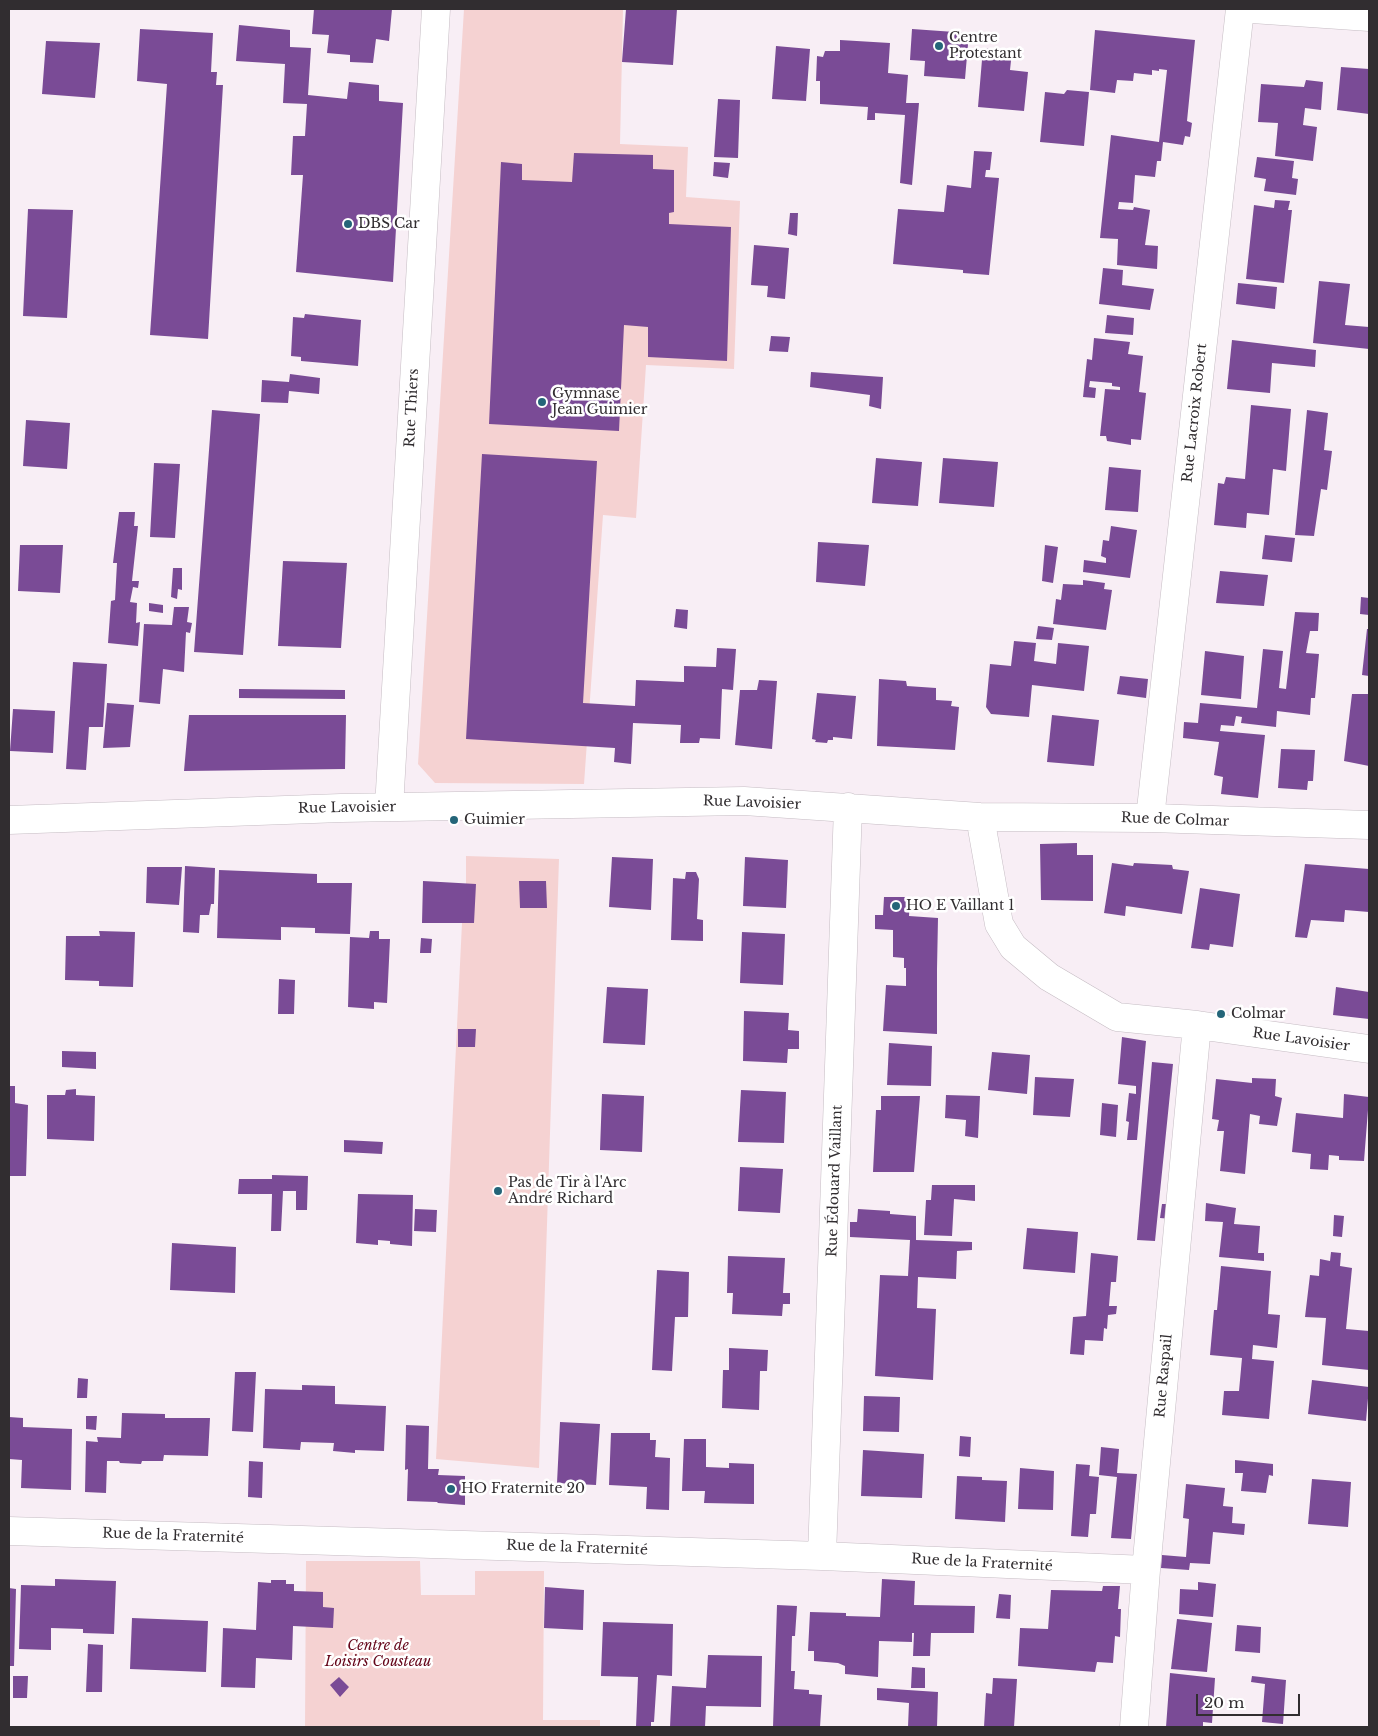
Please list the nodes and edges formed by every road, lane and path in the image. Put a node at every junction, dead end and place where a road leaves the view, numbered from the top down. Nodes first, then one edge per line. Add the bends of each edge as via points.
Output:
1 (436, 9) edge
2 (1240, 9) edge
3 (1252, 9) edge
4 (1369, 17) edge
5 (389, 807) junction
6 (848, 807) junction
7 (980, 817) junction
8 (1150, 818) junction
9 (9, 820) edge
10 (1369, 825) edge
11 (1197, 1025) junction
12 (1369, 1049) edge
13 (9, 1531) edge
14 (822, 1556) junction
15 (1146, 1570) junction
16 (1134, 1727) edge

1 - 5 street, Rue Thiers
2 - 8 street, Rue Lacroix Robert
3 - 4 street
5 - 6 street, Rue Lavoisier via 744,801
5 - 9 street, Rue Lavoisier
6 - 7 street, Rue Lavoisier
6 - 14 street, Rue Édouard Vaillant
7 - 8 street, Rue de Colmar
7 - 11 street, Rue Lavoisier via 1000,924 1013,947 1049,977 1118,1017
8 - 10 street, Rue de Colmar
11 - 12 street, Rue Lavoisier
11 - 15 street, Rue Raspail
13 - 14 street, Rue de la Fraternité
14 - 15 street, Rue de la Fraternité
15 - 16 street, Rue Raspail

